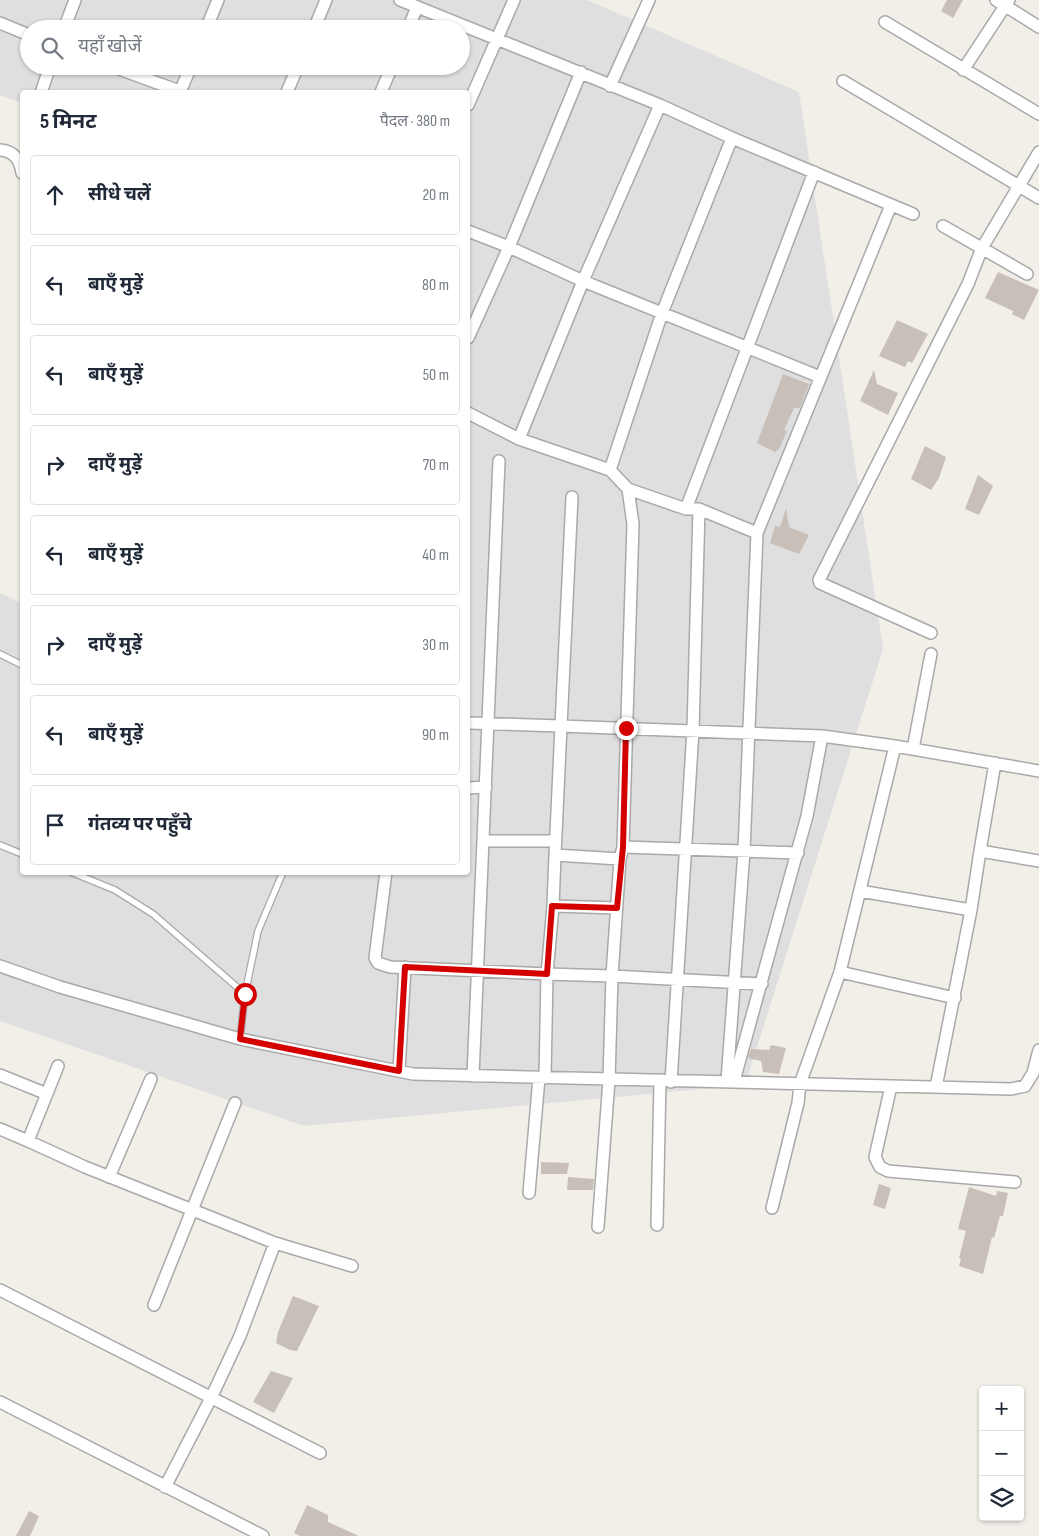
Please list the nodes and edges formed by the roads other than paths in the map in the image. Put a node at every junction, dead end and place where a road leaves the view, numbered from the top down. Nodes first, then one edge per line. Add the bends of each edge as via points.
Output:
1 (75, 0) edge
2 (218, 0) edge
3 (326, 0) edge
4 (400, 0) edge
5 (514, 0) edge
6 (649, 0) edge
7 (1004, 2) edge
8 (417, 7) junction
9 (67, 20) edge
10 (210, 20) edge
11 (318, 20) edge
12 (412, 20) edge
13 (448, 20) edge
14 (885, 22) dead end
15 (0, 23) edge
16 (1039, 27) edge
17 (470, 29) edge
18 (20, 31) edge
19 (496, 40) junction
20 (963, 70) junction
21 (581, 72) junction
22 (47, 75) edge
23 (135, 75) edge
24 (187, 75) edge
25 (294, 75) edge
26 (388, 75) edge
27 (842, 81) dead end
28 (610, 86) junction
29 (42, 90) dead end
30 (176, 90) edge
31 (182, 90) edge
32 (288, 90) edge
33 (382, 90) edge
34 (470, 101) edge
35 (660, 105) junction
36 (1039, 114) edge
37 (732, 138) junction
38 (0, 150) edge
39 (1039, 152) edge
40 (20, 166) edge
41 (814, 172) junction
42 (1018, 184) junction
43 (1039, 198) edge
44 (891, 205) junction
45 (913, 214) dead end
46 (943, 226) dead end
47 (470, 232) edge
48 (509, 247) junction
49 (982, 248) junction
50 (1027, 274) dead end
51 (583, 280) junction
52 (662, 313) junction
53 (470, 334) edge
54 (748, 348) junction
55 (820, 378) junction
56 (470, 414) edge
57 (519, 439) junction
58 (499, 461) dead end
59 (610, 470) junction
60 (628, 489) junction
61 (572, 497) dead end
62 (686, 509) junction
63 (699, 509) junction
64 (757, 533) junction
65 (931, 633) dead end
66 (0, 654) edge
67 (932, 654) dead end
68 (20, 664) edge
69 (470, 723) edge
70 (489, 724) junction
71 (561, 726) junction
72 (626, 728) junction
73 (693, 730) junction
74 (748, 733) junction
75 (822, 736) junction
76 (895, 746) junction
77 (914, 749) junction
78 (995, 763) junction
79 (1039, 771) edge
80 (486, 787) junction
81 (470, 788) edge
82 (484, 841) junction
83 (555, 841) junction
84 (0, 845) edge
85 (623, 847) junction
86 (686, 850) junction
87 (744, 851) junction
88 (980, 851) junction
89 (20, 853) edge
90 (798, 853) junction
91 (555, 855) junction
92 (620, 859) junction
93 (1039, 861) edge
94 (79, 875) edge
95 (283, 875) edge
96 (386, 875) edge
97 (860, 891) junction
98 (552, 906) junction
99 (617, 908) junction
100 (971, 910) junction
101 (0, 966) edge
102 (405, 967) junction
103 (478, 971) junction
104 (840, 972) junction
105 (547, 974) junction
106 (612, 976) junction
107 (678, 980) junction
108 (735, 982) junction
109 (762, 984) junction
110 (245, 994) junction
111 (955, 998) junction
112 (240, 1039) junction
113 (1039, 1050) edge
114 (58, 1066) dead end
115 (399, 1071) junction
116 (0, 1075) edge
117 (473, 1076) junction
118 (542, 1078) junction
119 (150, 1079) dead end
120 (609, 1080) junction
121 (666, 1081) junction
122 (730, 1081) junction
123 (800, 1084) junction
124 (891, 1086) junction
125 (936, 1086) junction
126 (47, 1094) junction
127 (235, 1104) dead end
128 (0, 1129) edge
129 (28, 1141) junction
130 (109, 1177) junction
131 (1015, 1182) dead end
132 (529, 1193) dead end
133 (772, 1208) dead end
134 (192, 1210) junction
135 (658, 1225) dead end
136 (598, 1227) dead end
137 (275, 1243) junction
138 (352, 1266) dead end
139 (0, 1290) edge
140 (154, 1305) dead end
141 (211, 1398) junction
142 (0, 1402) edge
143 (320, 1453) dead end
144 (165, 1487) junction
145 (263, 1536) edge

1 - 9 street
2 - 10 street
3 - 11 street
4 - 8 street
5 - 19 street
6 - 28 street
7 - 16 street
7 - 20 street
8 - 12 street
8 - 13 street
14 - 20 street
15 - 18 street
17 - 19 street
19 - 21 street
19 - 34 street
20 - 36 street
21 - 28 street
21 - 48 street
22 - 29 street
23 - 30 street
24 - 31 street
25 - 32 street
26 - 33 street
27 - 42 street
28 - 35 street
35 - 37 street
35 - 51 street
37 - 41 street
37 - 52 street
38 - 40 street via 18,158
39 - 42 street
41 - 44 street
41 - 54 street
42 - 43 street
42 - 49 street
44 - 45 street
44 - 55 street
46 - 49 street
47 - 48 street
48 - 51 street
48 - 53 street
49 - 50 street
49 - 65 street via 968,284 819,580
51 - 52 street
51 - 57 street
52 - 54 street
52 - 59 street
54 - 55 street
54 - 62 street
55 - 64 street
56 - 57 street
57 - 59 street
58 - 70 street
59 - 60 street
60 - 62 street
60 - 72 street via 633,524
61 - 71 street
62 - 63 street
63 - 64 street
63 - 73 street
64 - 74 street
66 - 68 lane
67 - 77 street
69 - 70 street
70 - 71 street
70 - 80 street
71 - 72 street
71 - 83 street
72 - 73 street
72 - 85 street
73 - 74 street
73 - 86 street
74 - 75 street
74 - 87 street
75 - 76 street
75 - 90 street
76 - 77 street
76 - 97 street
77 - 78 street
78 - 79 street
78 - 88 street
80 - 81 street
80 - 82 street
82 - 83 street
82 - 103 street
83 - 91 street
84 - 89 lane
85 - 86 street
85 - 92 street
86 - 87 street
86 - 107 street
87 - 90 street
87 - 108 street
88 - 93 street
88 - 100 street
90 - 109 street
91 - 92 street
91 - 98 street
92 - 99 street
94 - 110 lane via 116,890 153,914
95 - 110 lane via 258,931
96 - 102 street via 375,960 390,967
97 - 100 street
97 - 104 street
98 - 99 street
98 - 105 street
99 - 106 street
100 - 111 street
101 - 112 street via 60,987
102 - 103 street
102 - 115 street
103 - 105 street
103 - 117 street
104 - 111 street
104 - 123 street
105 - 106 street
105 - 118 street
106 - 107 street
106 - 120 street
107 - 108 street
107 - 121 street
108 - 109 street
108 - 122 street
109 - 122 street
110 - 112 lane
111 - 125 street
112 - 115 street
113 - 125 street via 1033,1073 1025,1086 1011,1090
114 - 126 street
115 - 117 street
116 - 126 street
117 - 118 street
118 - 120 street
118 - 132 street
119 - 130 street
120 - 121 street
120 - 136 street
121 - 122 street
121 - 135 street
122 - 123 street
123 - 124 street
123 - 133 street
124 - 125 street
124 - 131 street via 875,1157 880,1167
126 - 129 street
127 - 134 street
128 - 129 street
129 - 130 street
130 - 134 street
134 - 137 street
134 - 140 street
137 - 138 street
137 - 141 street via 240,1336
139 - 141 street
141 - 143 street
141 - 144 street
142 - 144 street
144 - 145 street

